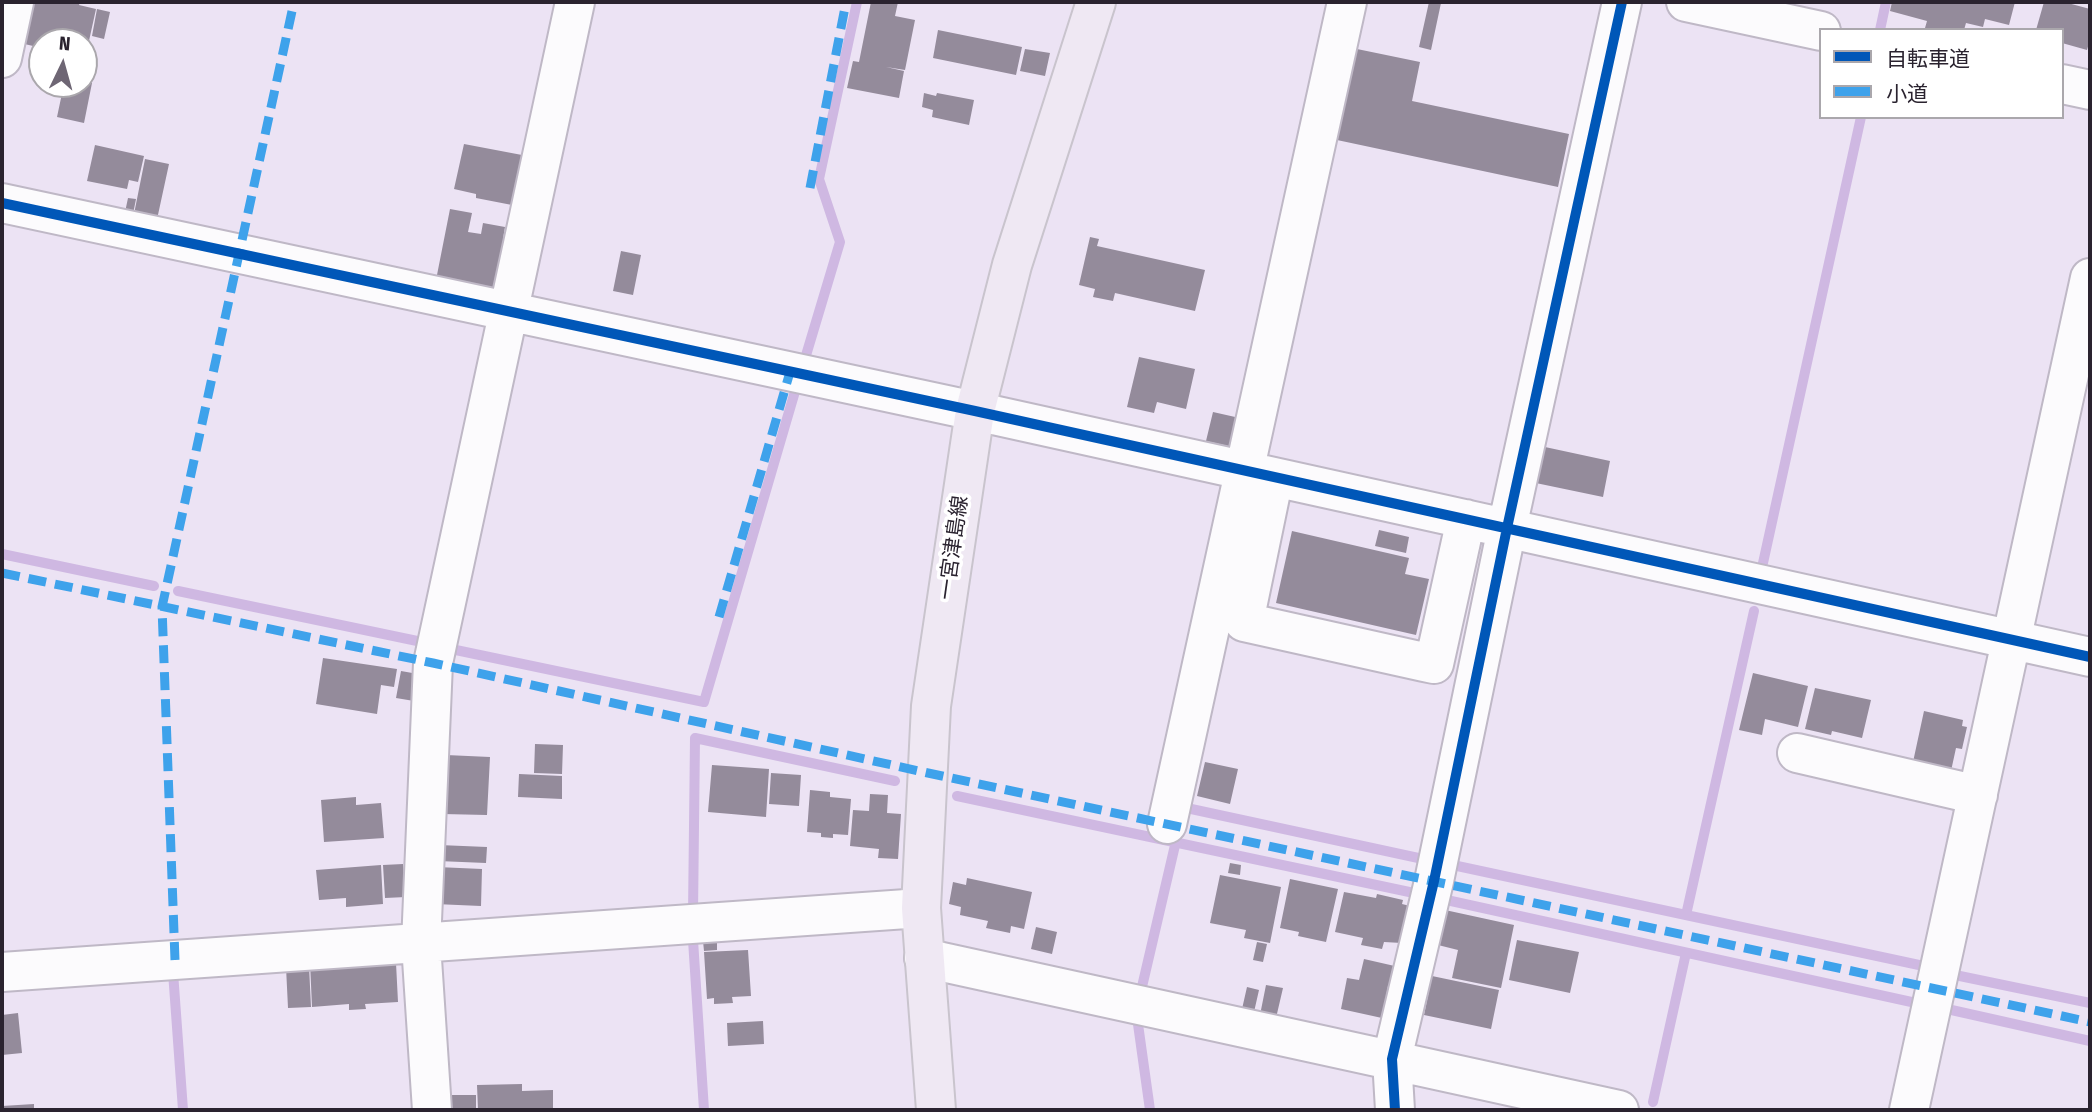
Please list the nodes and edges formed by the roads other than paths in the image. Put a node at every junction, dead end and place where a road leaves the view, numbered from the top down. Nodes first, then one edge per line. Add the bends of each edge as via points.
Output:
1 (14, 2) edge
2 (575, 2) edge
3 (1096, 2) edge
4 (1347, 2) edge
5 (1622, 2) edge
6 (1711, 4) edge
7 (1819, 31) edge
8 (2, 58) edge
9 (2064, 84) edge
10 (2090, 90) edge
11 (2, 203) edge
12 (2090, 278) edge
13 (508, 312) junction
14 (975, 411) junction
15 (1260, 474) junction
16 (1466, 519) junction
17 (1507, 528) junction
18 (2012, 640) junction
19 (2090, 657) edge
20 (1797, 753) dead end
21 (1978, 795) junction
22 (1167, 824) dead end
23 (921, 908) junction
24 (421, 944) junction
25 (924, 958) junction
26 (2, 972) edge
27 (1392, 1059) junction
28 (432, 1110) edge
29 (936, 1110) edge
30 (1395, 1110) edge
31 (1619, 1110) edge
32 (1909, 1110) edge

1 - 8 street
2 - 13 street
3 - 14 main road, 一宮津島線 via 1012,265
4 - 15 street
5 - 17 street
6 - 7 street
9 - 10 street
11 - 13 street
12 - 18 street
13 - 14 street
13 - 24 street via 433,663
14 - 15 street
14 - 23 main road, 一宮津島線 via 931,706
15 - 16 street
15 - 16 street via 1244,622 1424,662 1434,664
15 - 22 street
16 - 17 street
17 - 18 street
17 - 27 street
18 - 19 street
18 - 21 street
20 - 21 street
21 - 32 street
23 - 24 street
23 - 25 main road, 一宮津島線
24 - 26 street
24 - 28 street
25 - 27 street
25 - 29 main road, 一宮津島線
27 - 30 street
27 - 31 street

